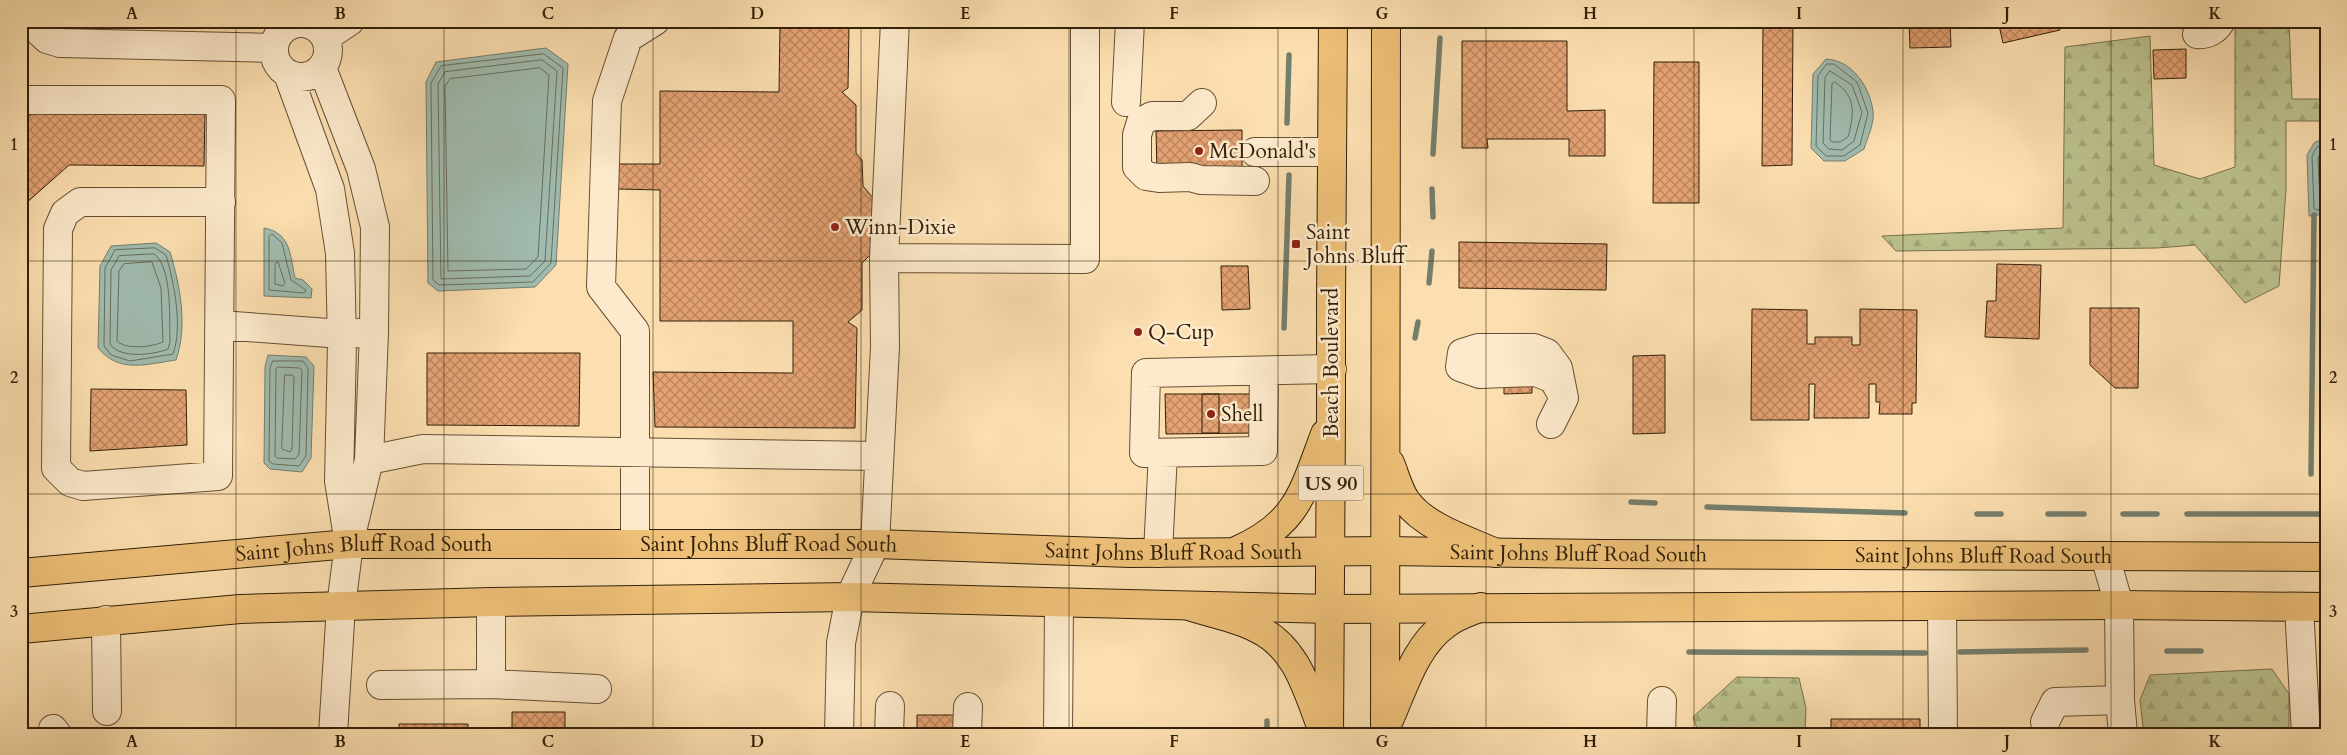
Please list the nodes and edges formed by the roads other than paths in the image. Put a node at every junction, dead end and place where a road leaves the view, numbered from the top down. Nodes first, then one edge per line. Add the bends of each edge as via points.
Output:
1 (28, 21) edge
2 (350, 21) edge
3 (655, 21) edge
4 (896, 21) edge
5 (1085, 21) edge
6 (1130, 21) edge
7 (1332, 21) edge
8 (1386, 21) edge
9 (2221, 21) edge
10 (2197, 34) dead end
11 (326, 37) junction
12 (274, 48) junction
13 (322, 68) junction
14 (288, 74) junction
15 (21, 100) edge
16 (1126, 102) dead end
17 (1202, 103) dead end
18 (1255, 152) dead end
19 (1332, 152) junction
20 (1255, 181) dead end
21 (220, 202) junction
22 (884, 258) junction
23 (220, 325) junction
24 (374, 332) junction
25 (342, 334) junction
26 (1460, 367) dead end
27 (1332, 369) junction
28 (1264, 371) junction
29 (1331, 416) junction
30 (1551, 424) dead end
31 (1385, 452) junction
32 (1163, 453) junction
33 (636, 454) junction
34 (878, 456) junction
35 (369, 460) junction
36 (349, 544) junction
37 (635, 544) junction
38 (875, 544) junction
39 (1236, 551) junction
40 (1331, 551) junction
41 (1385, 551) junction
42 (1496, 552) junction
43 (1158, 553) junction
44 (2105, 556) junction
45 (2326, 557) edge
46 (21, 563) edge
47 (66, 569) junction
48 (21, 573) edge
49 (850, 597) junction
50 (491, 602) junction
51 (1059, 603) junction
52 (2119, 605) junction
53 (341, 606) junction
54 (1942, 606) junction
55 (1192, 607) junction
56 (1481, 607) junction
57 (2313, 607) edge
58 (1385, 608) junction
59 (1330, 609) junction
60 (106, 620) junction
61 (21, 629) edge
62 (491, 684) junction
63 (382, 685) dead end
64 (597, 689) dead end
65 (2120, 700) junction
66 (1662, 701) dead end
67 (890, 706) dead end
68 (968, 707) dead end
69 (108, 711) dead end
70 (2045, 722) dead end
71 (1385, 732) edge
72 (334, 734) edge
73 (840, 734) edge
74 (889, 734) edge
75 (967, 734) edge
76 (1058, 734) edge
77 (1324, 734) edge
78 (1329, 734) edge
79 (1661, 734) edge
80 (1943, 734) edge
81 (2123, 734) edge
82 (2306, 734) edge

1 - 12 street via 47,39 60,43
2 - 11 street
3 - 33 street via 628,38 607,101 601,287 635,332
4 - 22 street
5 - 22 street via 1084,259
6 - 16 street
7 - 19 main road, Beach Boulevard / US 90
8 - 31 main road, US 90
9 - 10 street via 2217,28
11 - 12 street via 313,25 296,23 281,31
11 - 13 street via 328,53
12 - 14 street via 277,63
13 - 14 street via 306,77
13 - 24 street via 361,170 375,227
14 - 25 street via 330,189 340,253
15 - 21 street via 221,100
17 - 20 street via 1188,116 1152,116 1141,122 1137,135 1137,167 1146,176 1159,178
18 - 19 street
19 - 27 main road, Beach Boulevard / US 90
21 - 23 street
21 - 23 street via 80,202 65,212 58,229 56,468 70,482 83,486 218,476
22 - 34 street via 885,347
23 - 25 street
24 - 25 street
24 - 35 street
25 - 36 street via 339,481
26 - 30 street via 1462,353 1478,348 1534,348 1546,353 1558,368 1564,398
27 - 28 street
27 - 29 main road, Beach Boulevard / US 90
28 - 32 street via 1263,451
28 - 32 street via 1146,373 1144,453
29 - 39 main road via 1303,492 1287,517 1274,531
29 - 40 main road, Beach Boulevard / US 90
31 - 41 main road, US 90
31 - 42 main road via 1407,502 1419,513 1447,531
32 - 43 street
33 - 34 street
33 - 35 street via 423,449
33 - 37 street
34 - 38 street
35 - 36 street
36 - 37 main road, Saint Johns Bluff Road South
36 - 47 main road, Saint Johns Bluff Road South
36 - 53 street
37 - 38 main road, Saint Johns Bluff Road South
38 - 43 main road, Saint Johns Bluff Road South
38 - 49 street
39 - 40 main road, Saint Johns Bluff Road South
39 - 43 main road, Saint Johns Bluff Road South
40 - 41 main road, Saint Johns Bluff Road South
40 - 59 main road, Beach Boulevard / US 90
41 - 42 main road, Saint Johns Bluff Road South
41 - 58 main road, US 90
42 - 44 main road, Saint Johns Bluff Road South
44 - 45 main road, Saint Johns Bluff Road South
44 - 52 street
46 - 47 street
47 - 48 main road, Saint Johns Bluff Road South
49 - 50 main road
49 - 51 main road
49 - 73 street via 841,643
50 - 53 main road
50 - 62 street
51 - 55 main road
51 - 76 street
52 - 54 main road
52 - 57 main road
52 - 65 street
53 - 60 main road via 240,609
53 - 72 street
54 - 56 main road
54 - 80 street
55 - 59 main road
55 - 77 main road via 1257,628 1281,644 1296,663
56 - 58 main road
56 - 71 main road via 1448,622 1432,635 1416,658
57 - 82 street
58 - 59 main road
58 - 71 main road, US 90
59 - 78 main road, Beach Boulevard / US 90
60 - 61 main road
60 - 69 street
62 - 63 street
62 - 64 street
65 - 70 street via 2055,702
65 - 81 street
66 - 79 street
67 - 74 street
68 - 75 street

